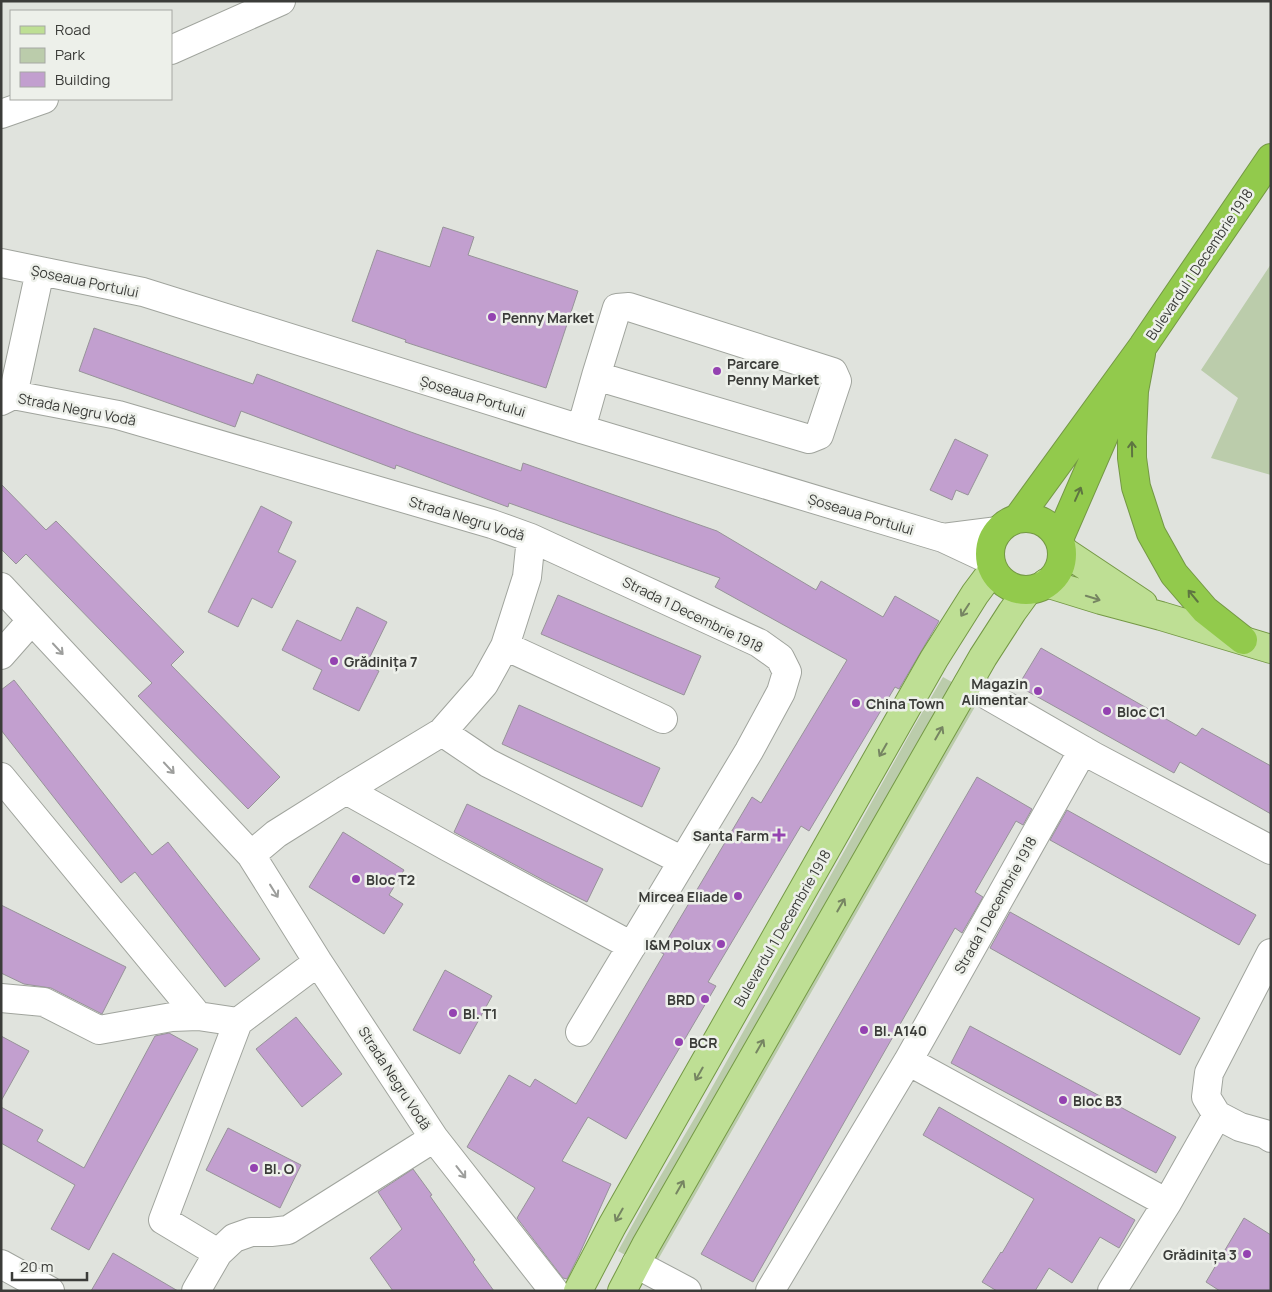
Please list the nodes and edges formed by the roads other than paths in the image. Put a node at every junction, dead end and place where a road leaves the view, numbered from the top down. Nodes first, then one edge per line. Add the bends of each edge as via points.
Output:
1 (282, 1) edge
2 (172, 50) edge
3 (41, 100) edge
4 (1, 114) edge
5 (1271, 158) edge
6 (1, 263) edge
7 (40, 271) junction
8 (1143, 346) junction
9 (596, 376) junction
10 (7, 398) edge
11 (581, 429) junction
12 (1008, 524) junction
13 (531, 538) junction
14 (943, 538) junction
15 (1060, 544) junction
16 (992, 565) junction
17 (1, 587) edge
18 (1037, 587) junction
19 (1162, 616) junction
20 (31, 620) junction
21 (1242, 640) junction
22 (505, 646) junction
23 (1271, 649) edge
24 (1, 654) edge
25 (968, 684) junction
26 (662, 719) dead end
27 (442, 732) junction
28 (1083, 750) junction
29 (1, 777) edge
30 (346, 790) junction
31 (1271, 850) edge
32 (251, 855) junction
33 (683, 861) junction
34 (632, 946) junction
35 (1271, 953) edge
36 (318, 962) junction
37 (1, 998) edge
38 (198, 1016) junction
39 (238, 1022) junction
40 (580, 1032) dead end
41 (908, 1061) junction
42 (1217, 1115) junction
43 (1269, 1132) edge
44 (434, 1138) junction
45 (1167, 1202) junction
46 (218, 1253) junction
47 (1, 1264) edge
48 (636, 1264) junction
49 (50, 1291) edge
50 (196, 1291) edge
51 (554, 1291) edge
52 (578, 1291) edge
53 (622, 1291) edge
54 (687, 1291) edge
55 (770, 1291) edge
56 (1112, 1291) edge

1 - 2 street
3 - 4 street
5 - 8 highway, Bulevardul 1 Decembrie 1918
6 - 7 street, Șoseaua Portului
7 - 10 street
7 - 11 street, Șoseaua Portului via 143,292
8 - 12 highway, Bulevardul 1 Decembrie 1918
15 -> 8 highway, Bulevardul 1 Decembrie 1918
21 -> 8 highway via 1206,610 1174,574 1151,533 1136,487 1132,458 1134,391
9 - 9 street via 617,308 629,307 833,372 837,382 819,435 809,439
9 - 11 street
10 - 13 street, Strada Negru Vodă via 118,415
11 - 14 street, Șoseaua Portului
12 - 14 street
12 - 15 highway via 1030,518 1042,521 1052,529
12 - 16 highway via 992,540 989,550
13 - 22 street, Strada Negru Vodă via 527,577
13 - 33 street, Strada 1 Decembrie 1918 via 759,643 780,658 787,672 781,692 749,752
14 - 16 street, Șoseaua Portului
15 - 18 highway via 1058,568 1053,577
15 - 19 main road
16 - 18 highway via 1008,585 1018,589
16 -> 52 main road, Bulevardul 1 Decembrie 1918 via 934,660
17 - 20 street, Strada Negru Vodă
18 -> 19 main road
18 - 25 main road via 993,640
19 - 21 main road
20 - 24 street
20 -> 32 street, Strada Negru Vodă
21 - 23 main road
22 - 26 street
22 - 27 street, Strada Negru Vodă via 484,684
25 - 28 street
48 -> 25 main road
27 - 30 street, Strada Negru Vodă
27 - 33 street via 488,763
28 - 31 street
28 - 41 street, Strada 1 Decembrie 1918
29 - 38 street
30 - 32 street, Strada Negru Vodă via 276,834
30 - 34 street
32 -> 36 street, Strada Negru Vodă
33 - 34 street, Strada 1 Decembrie 1918
34 - 40 street, Strada 1 Decembrie 1918
35 - 42 street via 1209,1073 1206,1097
36 - 39 street
36 - 44 street, Strada Negru Vodă
37 - 38 street via 44,1002 99,1030 172,1017
38 - 39 street
39 - 46 street via 163,1220
41 - 45 street
41 - 55 street, Strada 1 Decembrie 1918
42 - 43 street via 1240,1127
42 - 45 street
44 - 46 street via 288,1230 251,1232 234,1238
44 -> 51 street, Strada Negru Vodă
45 - 56 street
46 - 50 street
47 - 49 street
48 - 53 main road
48 - 54 street

